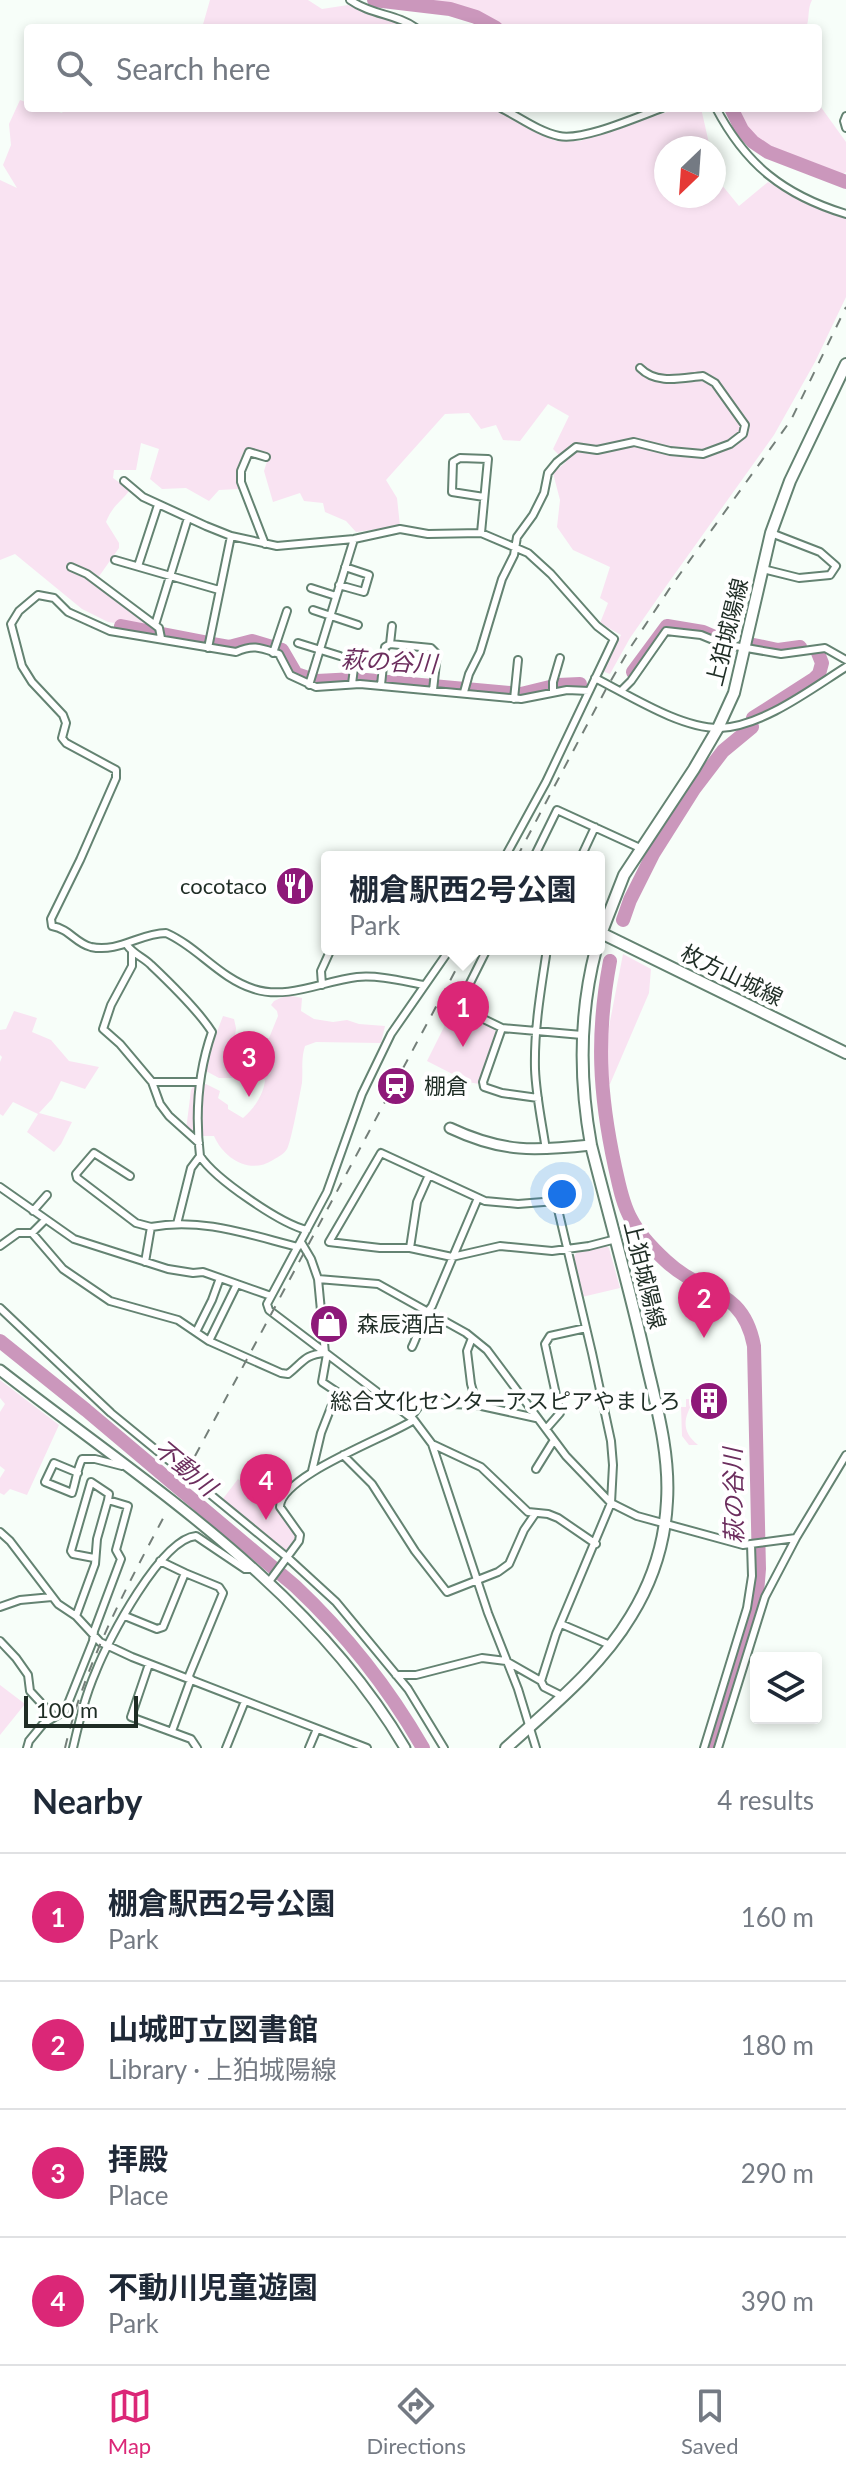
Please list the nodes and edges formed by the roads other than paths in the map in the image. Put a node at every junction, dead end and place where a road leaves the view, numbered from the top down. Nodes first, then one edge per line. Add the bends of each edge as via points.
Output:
1 (350, 0) edge
2 (410, 24) edge
3 (509, 112) edge
4 (650, 112) edge
5 (718, 112) edge
6 (846, 116) edge
7 (846, 128) edge
8 (846, 214) edge
9 (846, 364) edge
10 (640, 368) dead end
11 (266, 457) dead end
12 (124, 481) dead end
13 (484, 497) junction
14 (158, 505) junction
15 (188, 518) junction
16 (481, 533) junction
17 (771, 533) junction
18 (231, 536) junction
19 (354, 539) junction
20 (265, 544) junction
21 (516, 547) junction
22 (115, 560) dead end
23 (138, 566) junction
24 (71, 567) dead end
25 (345, 567) junction
26 (763, 569) junction
27 (170, 576) junction
28 (339, 585) junction
29 (311, 588) dead end
30 (219, 590) junction
31 (336, 596) junction
32 (313, 610) dead end
33 (287, 611) dead end
34 (330, 616) junction
35 (155, 625) junction
36 (358, 625) dead end
37 (392, 626) dead end
38 (160, 635) junction
39 (298, 643) dead end
40 (390, 644) junction
41 (208, 648) junction
42 (274, 649) junction
43 (319, 649) junction
44 (745, 649) junction
45 (340, 656) dead end
46 (560, 658) dead end
47 (355, 660) dead end
48 (518, 660) dead end
49 (846, 660) edge
50 (846, 667) edge
51 (595, 678) junction
52 (309, 681) junction
53 (352, 681) junction
54 (381, 682) junction
55 (433, 687) junction
56 (553, 688) junction
57 (465, 689) junction
58 (589, 691) junction
59 (621, 691) junction
60 (515, 695) junction
61 (718, 728) junction
62 (595, 827) junction
63 (640, 848) junction
64 (508, 851) edge
65 (537, 851) edge
66 (584, 851) edge
67 (605, 923) edge
68 (605, 938) edge
69 (127, 945) junction
70 (132, 952) junction
71 (328, 955) edge
72 (446, 955) edge
73 (484, 955) edge
74 (546, 955) edge
75 (595, 955) edge
76 (322, 985) junction
77 (424, 985) junction
78 (502, 1028) junction
79 (536, 1031) junction
80 (582, 1035) junction
81 (846, 1053) edge
82 (152, 1082) junction
83 (200, 1082) junction
84 (538, 1098) junction
85 (450, 1128) dead end
86 (199, 1143) junction
87 (591, 1145) junction
88 (546, 1150) junction
89 (200, 1156) junction
90 (429, 1175) junction
91 (130, 1176) dead end
92 (0, 1187) edge
93 (47, 1195) dead end
94 (478, 1198) junction
95 (33, 1211) junction
96 (45, 1220) junction
97 (177, 1224) junction
98 (151, 1227) junction
99 (307, 1230) junction
100 (32, 1233) junction
101 (616, 1239) junction
102 (299, 1244) junction
103 (0, 1246) edge
104 (410, 1248) junction
105 (569, 1249) junction
106 (452, 1257) junction
107 (145, 1262) junction
108 (220, 1278) junction
109 (318, 1279) junction
110 (237, 1284) junction
111 (271, 1296) junction
112 (0, 1308) edge
113 (428, 1311) junction
114 (586, 1328) junction
115 (196, 1332) junction
116 (472, 1338) junction
117 (209, 1341) junction
118 (412, 1347) dead end
119 (326, 1354) junction
120 (0, 1370) edge
121 (477, 1405) junction
122 (412, 1418) junction
123 (536, 1418) junction
124 (546, 1429) junction
125 (554, 1440) junction
126 (432, 1444) junction
127 (343, 1455) junction
128 (846, 1455) edge
129 (129, 1468) junction
130 (536, 1469) dead end
131 (312, 1471) junction
132 (78, 1473) junction
133 (108, 1500) junction
134 (611, 1503) junction
135 (535, 1514) junction
136 (665, 1524) junction
137 (0, 1532) edge
138 (796, 1538) junction
139 (596, 1544) junction
140 (752, 1544) junction
141 (98, 1546) junction
142 (116, 1550) junction
143 (94, 1558) junction
144 (287, 1559) junction
145 (160, 1561) junction
146 (254, 1569) junction
147 (185, 1573) junction
148 (477, 1579) junction
149 (269, 1580) junction
150 (52, 1597) junction
151 (0, 1607) edge
152 (76, 1616) junction
153 (125, 1616) junction
154 (561, 1624) junction
155 (93, 1635) junction
156 (0, 1641) edge
157 (610, 1645) junction
158 (107, 1646) junction
159 (506, 1661) junction
160 (149, 1664) junction
161 (396, 1675) junction
162 (190, 1679) junction
163 (541, 1681) junction
164 (562, 1696) junction
165 (245, 1701) junction
166 (54, 1717) junction
167 (529, 1725) junction
168 (317, 1729) junction
169 (172, 1731) junction
170 (348, 1745) edge
171 (27, 1748) edge
172 (73, 1748) edge
173 (197, 1748) edge
174 (226, 1748) edge
175 (309, 1748) edge
176 (367, 1748) edge
177 (405, 1748) edge
178 (444, 1748) edge
179 (506, 1748) edge
180 (536, 1748) edge
181 (704, 1748) edge
182 (718, 1748) edge

1 - 2 street
3 - 4 street via 564,137
5 - 8 street via 760,169 789,190
6 - 7 street
9 - 17 main road, 上狛城陽線
10 - 21 street via 658,379 709,378 745,425 743,434 703,454 634,442 597,450 576,447 548,473 544,493
11 - 20 street via 249,452 241,471
12 - 14 street
13 - 13 street via 488,459 453,462 452,492
13 - 16 street
14 - 15 street
14 - 23 street
15 - 18 street
15 - 27 street
16 - 19 street via 400,529
16 - 21 street
17 - 26 main road, 上狛城陽線
17 - 26 street via 820,552 836,566 830,575 799,578
18 - 20 street
18 - 30 street
19 - 20 street
19 - 25 street
21 - 51 street via 551,574 614,639
21 - 57 street
22 - 23 street
23 - 27 street
24 - 35 street
25 - 28 street
25 - 28 street via 369,575 364,592
26 - 44 main road, 上狛城陽線
27 - 30 street
27 - 35 street
28 - 31 street
29 - 31 street
30 - 41 street
31 - 34 street
32 - 34 street
33 - 42 street
34 - 36 street
34 - 43 street
35 - 38 street
37 - 40 street
38 - 41 street
38 - 69 street via 110,631 68,612 46,595 38,595 11,624 22,666 63,715 62,738 116,770 52,926 91,947
39 - 43 street
40 - 54 street via 385,647
40 - 55 street via 431,648 437,654
41 - 42 street
42 - 52 street via 290,675
43 - 45 street
43 - 52 street
44 - 49 street via 781,654 825,648
44 - 59 street via 666,631
44 - 61 main road, 上狛城陽線
46 - 56 street
47 - 53 street
48 - 60 street
50 - 61 street via 769,713 739,726
51 - 58 street
51 - 59 street
52 - 53 street via 328,688
53 - 54 street
54 - 55 street
55 - 57 street
56 - 58 street
56 - 60 street via 531,699
57 - 60 street
58 - 64 street
59 - 61 street via 677,718
61 - 63 main road, 上狛城陽線
62 - 63 street
62 - 65 street via 557,810
62 - 66 street
63 - 67 main road, 上狛城陽線
68 - 81 main road, 枚方山城線
69 - 70 street
69 - 76 street via 166,933 222,973 255,989 287,992
70 - 82 street via 132,966 103,1029
70 - 83 street via 154,967 212,1032
71 - 76 street
72 - 77 street
73 - 78 street via 459,1005
74 - 79 street
75 - 80 main road, 上狛城陽線
76 - 77 street via 354,977
77 - 99 street via 362,1094 327,1192
78 - 79 street
78 - 84 street via 484,1087
79 - 80 street
79 - 84 street
80 - 87 main road, 上狛城陽線
82 - 83 street
82 - 86 street via 169,1116
83 - 86 street
84 - 88 street
85 - 88 street via 494,1145
86 - 89 street
87 - 88 street
87 - 101 main road, 上狛城陽線
89 - 97 street via 191,1168
89 - 99 street via 256,1203 289,1225
90 - 94 street
90 - 104 street via 417,1202
90 - 104 street via 381,1153 329,1242
91 - 98 street via 94,1153 76,1174 136,1223
92 - 95 street
93 - 95 street
94 - 105 street via 518,1204 556,1201
94 - 106 street
95 - 96 street
96 - 100 street
96 - 107 street via 74,1239
97 - 98 street
97 - 102 street via 226,1227
98 - 107 street
99 - 102 street
100 - 103 street via 18,1233
100 - 115 street via 63,1269 110,1301 170,1317
101 - 105 street
101 - 136 main road, 上狛城陽線 via 663,1435
102 - 109 street via 308,1252
102 - 111 street
104 - 106 street
105 - 106 street via 500,1246
105 - 114 street
106 - 113 street
107 - 108 street
108 - 110 street
108 - 115 street
109 - 113 street via 378,1284
109 - 119 street
110 - 111 street
110 - 117 street
111 - 119 street via 269,1310
112 - 144 street via 111,1413
113 - 116 street
113 - 118 street
114 - 124 street via 550,1336 545,1344 560,1413
114 - 134 street via 611,1441
115 - 117 street
116 - 121 street via 467,1351
116 - 123 street via 487,1350
117 - 119 street via 288,1374 305,1357
119 - 122 street
119 - 131 street via 322,1382 337,1392
120 - 129 street
121 - 122 street via 424,1399
121 - 123 street
122 - 126 street
122 - 127 street
123 - 124 street
124 - 125 street
125 - 130 street
125 - 134 street
126 - 135 street via 475,1462
126 - 148 street
127 - 131 street
127 - 148 street via 372,1484 447,1592
128 - 138 street
129 - 132 street via 82,1459
129 - 146 street
131 - 144 street via 279,1501 300,1535
132 - 132 street via 72,1493 45,1482 54,1463
133 - 141 street
133 - 142 street via 128,1506
133 - 143 street via 109,1494 91,1482 71,1551
134 - 136 street
134 - 139 street
135 - 139 street via 558,1518
135 - 148 street via 509,1564
136 - 140 street
136 - 157 main road, 上狛城陽線 via 644,1593
137 - 150 street
138 - 140 street
138 - 182 street via 759,1612
139 - 154 street
140 - 181 street via 747,1608
141 - 142 street
141 - 143 street
142 - 155 street via 121,1559
143 - 152 street
144 - 149 street
144 - 161 street via 336,1602
145 - 146 street via 182,1540 196,1536 245,1569
145 - 147 street
145 - 153 street
146 - 149 street
147 - 153 street via 162,1628
147 - 162 street via 223,1593
148 - 159 street
149 - 177 street via 334,1648
150 - 151 street
150 - 152 street
152 - 155 street
153 - 158 street
154 - 157 street
154 - 163 street
155 - 158 street
155 - 166 street via 65,1711
156 - 166 street via 28,1675 30,1691
157 - 164 main road, 上狛城陽線
158 - 160 street
158 - 172 street
159 - 161 street via 482,1658
159 - 163 street
159 - 167 street
160 - 162 street
160 - 169 street via 131,1717
161 - 178 street
162 - 165 street
162 - 169 street
163 - 164 street
164 - 167 main road, 上狛城陽線
165 - 168 street
165 - 174 street
166 - 171 street
167 - 179 main road, 上狛城陽線
167 - 180 street
168 - 170 street
168 - 175 street
169 - 173 street via 191,1739
170 - 176 street

